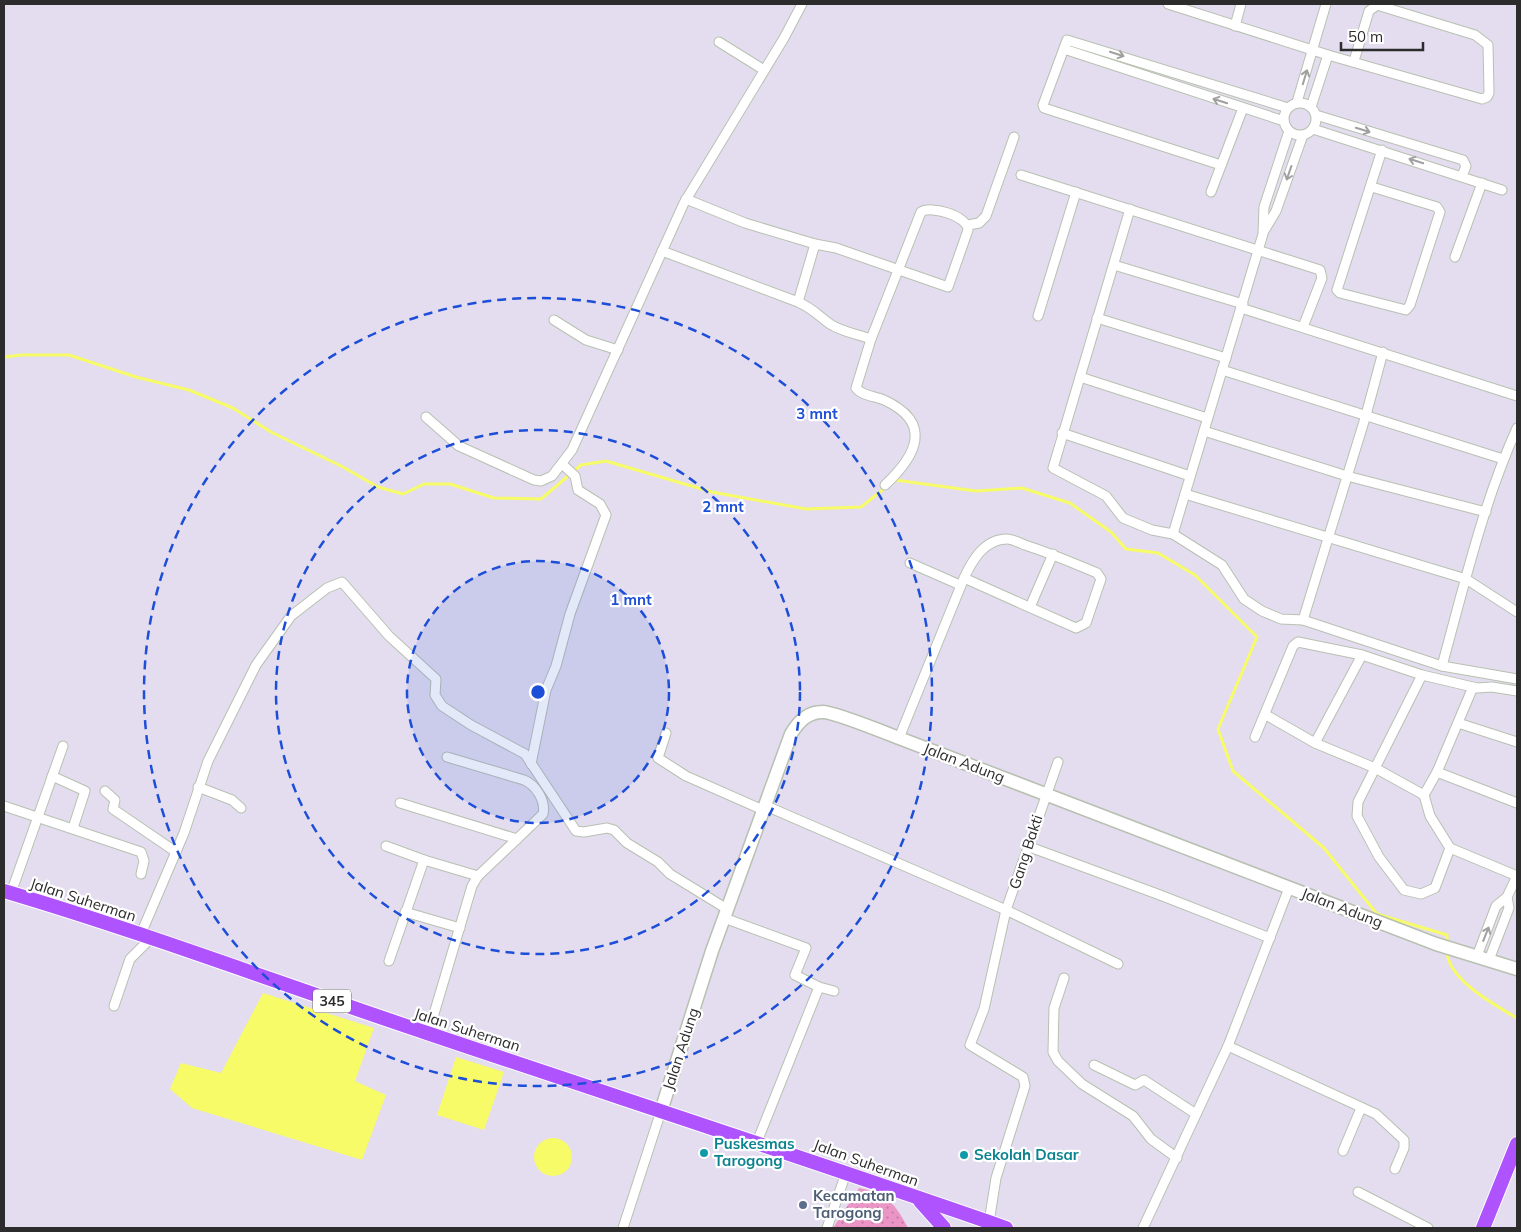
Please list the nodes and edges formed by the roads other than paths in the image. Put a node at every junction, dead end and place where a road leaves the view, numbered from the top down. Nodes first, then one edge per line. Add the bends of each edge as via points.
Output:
1 (802, 4) edge
2 (1168, 4) edge
3 (1241, 4) edge
4 (1326, 4) edge
5 (1235, 26) junction
6 (719, 42) dead end
7 (1064, 49) junction
8 (1313, 51) junction
9 (1328, 55) junction
10 (1354, 61) junction
11 (764, 70) junction
12 (1176, 72) junction
13 (1172, 85) junction
14 (1298, 102) junction
15 (1311, 107) junction
16 (1242, 108) junction
17 (1288, 108) junction
18 (1316, 115) junction
19 (1284, 121) junction
20 (1313, 129) junction
21 (1289, 131) junction
22 (1303, 135) junction
23 (1014, 137) dead end
24 (1382, 150) junction
25 (1221, 166) junction
26 (1021, 175) dead end
27 (1462, 176) junction
28 (1482, 183) junction
29 (1372, 187) junction
30 (1502, 190) dead end
31 (1076, 192) junction
32 (1211, 192) dead end
33 (686, 199) junction
34 (1130, 209) junction
35 (968, 225) junction
36 (1263, 234) junction
37 (815, 244) junction
38 (1258, 250) junction
39 (662, 251) junction
40 (1455, 257) dead end
41 (1114, 265) junction
42 (899, 269) junction
43 (798, 302) junction
44 (1242, 306) junction
45 (1038, 316) dead end
46 (1097, 318) junction
47 (554, 320) dead end
48 (1303, 327) junction
49 (871, 340) junction
50 (618, 350) junction
51 (1383, 352) junction
52 (1226, 358) junction
53 (1222, 370) junction
54 (1080, 377) junction
55 (1517, 396) edge
56 (1366, 415) junction
57 (426, 417) dead end
58 (1207, 418) junction
59 (1517, 428) edge
60 (1204, 431) junction
61 (1062, 433) junction
62 (1503, 459) junction
63 (564, 465) junction
64 (1190, 476) junction
65 (1347, 476) junction
66 (885, 485) dead end
67 (1185, 494) junction
68 (1486, 512) junction
69 (1173, 534) junction
70 (1328, 537) junction
71 (1054, 554) junction
72 (910, 563) dead end
73 (1466, 579) junction
74 (962, 582) junction
75 (1030, 607) junction
76 (1517, 612) edge
77 (1303, 620) junction
78 (1362, 654) junction
79 (1442, 666) junction
80 (1422, 675) junction
81 (1517, 680) edge
82 (1473, 687) junction
83 (1517, 691) edge
84 (1266, 715) junction
85 (1458, 722) junction
86 (666, 733) dead end
87 (1255, 736) dead end
88 (899, 738) junction
89 (1517, 742) edge
90 (1315, 743) junction
91 (63, 746) dead end
92 (446, 756) dead end
93 (1058, 762) dead end
94 (532, 764) junction
95 (1375, 768) junction
96 (1437, 772) junction
97 (52, 776) junction
98 (198, 787) junction
99 (105, 791) dead end
100 (1045, 794) junction
101 (1424, 796) junction
102 (400, 803) dead end
103 (1517, 803) edge
104 (4, 806) edge
105 (764, 807) junction
106 (241, 808) dead end
107 (37, 816) junction
108 (73, 828) junction
109 (516, 839) junction
110 (386, 846) dead end
111 (1027, 846) junction
112 (1450, 848) junction
113 (176, 852) junction
114 (424, 860) junction
115 (140, 874) dead end
116 (478, 876) junction
117 (1517, 876) edge
118 (1289, 888) junction
119 (7, 892) edge
120 (1006, 910) junction
121 (405, 912) junction
122 (725, 914) junction
123 (460, 928) junction
124 (145, 938) junction
125 (1270, 938) junction
126 (1483, 958) junction
127 (389, 962) dead end
128 (1118, 964) dead end
129 (1517, 969) edge
130 (1064, 978) dead end
131 (819, 987) junction
132 (834, 991) dead end
133 (114, 1006) dead end
134 (428, 1034) junction
135 (1228, 1046) junction
136 (1094, 1065) dead end
137 (1361, 1108) junction
138 (661, 1111) junction
139 (1196, 1114) junction
140 (757, 1142) junction
141 (1517, 1144) edge
142 (1342, 1152) dead end
143 (1177, 1158) junction
144 (1395, 1169) dead end
145 (846, 1173) junction
146 (1358, 1192) dead end
147 (920, 1200) junction
148 (963, 1214) junction
149 (989, 1225) edge
150 (1418, 1226) edge
151 (944, 1227) edge
152 (623, 1228) edge
153 (827, 1228) edge
154 (1006, 1228) edge
155 (1143, 1228) edge
156 (1428, 1228) edge
157 (1483, 1228) edge

1 - 11 street
2 - 5 street
3 - 5 street
4 - 8 street
5 - 8 street
6 - 11 street
7 -> 12 street via 1070,39
7 - 13 street
7 - 25 street via 1044,108
8 - 9 street
14 -> 8 street
9 - 10 street
9 - 15 street
10 - 10 street via 1369,11 1377,5 1484,40 1488,44 1489,93 1482,99
11 - 33 street
12 - 13 street
12 - 17 street
16 -> 13 street
14 - 15 street
14 - 17 street
15 - 18 street
16 - 19 street
16 - 25 street
17 - 19 street
18 - 20 street
18 -> 27 street via 1463,160 1466,166
19 - 21 street
20 - 22 street
20 - 24 street
21 - 22 street
21 - 36 street via 1264,207
22 -> 36 street via 1276,211
23 - 35 street via 986,216 983,221
27 -> 24 street
24 - 29 street
25 - 32 street
26 - 31 street
27 - 28 street
28 - 30 street
28 - 40 street
29 - 29 street via 1337,290 1406,310 1440,212 1437,207
31 - 34 street
31 - 45 street
33 - 37 street via 745,224
33 - 39 street
34 - 38 street
34 - 41 street
35 - 42 street via 962,219 923,210
35 - 42 street via 949,286
36 - 38 street
37 - 42 street
37 - 43 street
38 - 44 street
38 - 48 street via 1320,270 1322,278
39 - 43 street
39 - 50 street
41 - 44 street
41 - 46 street
42 - 49 street
43 - 49 street via 815,310 830,324
44 - 48 street
44 - 52 street
46 - 52 street
46 - 54 street
47 - 50 street via 586,340
48 - 51 street
49 - 66 street via 856,388 902,409 912,424 915,437 914,449 907,462
50 - 63 street
51 - 55 street
51 - 56 street
52 - 53 street
53 - 56 street
53 - 58 street
54 - 58 street
54 - 61 street
56 - 62 street
56 - 65 street
57 - 63 street via 459,446 534,480 546,479
58 - 60 street
59 - 62 street
60 - 64 street
60 - 65 street
61 - 64 street
61 - 69 street via 1053,468 1106,496 1123,518 1152,530
62 - 68 street
63 - 94 street via 575,476 578,490 600,504 606,515 546,690
64 - 67 street
65 - 68 street
65 - 70 street
67 - 69 street
67 - 70 street
68 - 73 street
69 - 77 street via 1222,565 1244,599 1262,611 1281,619
70 - 73 street
70 - 77 street
71 - 74 street via 1007,539 982,549 972,559
71 - 75 street
71 - 75 street via 1100,576 1086,624 1076,628
72 - 74 street
73 - 76 street
73 - 79 street
74 - 75 street
74 - 88 street
77 - 79 street
78 - 80 street
78 - 84 street via 1298,642 1293,646
78 - 90 street
79 - 81 street
80 - 82 street
80 - 95 street
82 - 83 street
82 - 85 street
84 - 87 street
84 - 90 street
85 - 89 street
85 - 96 street
86 - 105 street via 658,758 686,776
88 - 100 main road, Jalan Adung
88 - 105 main road, Jalan Adung via 823,711 808,715 791,734
90 - 95 street
91 - 97 street
92 - 109 street via 534,786 544,804 543,814
93 - 100 street, Gang Bakti
94 - 98 street via 518,748 471,725 442,706 435,696 436,679 389,636 342,582 327,588 291,616 264,650
94 - 122 street via 576,831 611,829
95 - 101 street
95 - 112 street via 1358,802 1356,816 1379,857 1404,890 1422,894 1435,888
96 - 101 street
96 - 103 street
97 - 107 street
97 - 108 street via 85,791
98 - 106 street via 232,800
98 - 113 street
99 - 113 street via 115,800 113,808
100 - 111 street, Gang Bakti
100 - 118 main road, Jalan Adung
101 - 112 street via 1430,816
102 - 109 street
104 - 107 street
105 - 120 street
105 - 122 main road, Jalan Adung
107 - 108 street
107 - 119 street
108 - 115 street via 141,852 144,861
109 - 116 street
110 - 114 street
111 - 120 street, Gang Bakti
111 - 125 street
112 - 117 street
113 - 124 street via 154,898
114 - 116 street
114 - 121 street
116 - 123 street
117 - 126 street via 1507,897 1496,906
118 - 125 street
118 - 126 main road, Jalan Adung via 1436,944
119 - 124 main road, Jalan Suherman / 345
120 - 128 street
120 - 149 street, Gang Bakti via 984,1009 970,1045 1023,1078 1025,1086 996,1178
121 - 123 street
121 - 127 street
122 - 131 street via 806,948 795,975
122 - 138 main road, Jalan Adung
123 - 134 street
124 - 133 street via 130,959
124 - 134 main road, Jalan Suherman / 345
125 - 135 street
126 - 129 main road, Jalan Adung
130 - 143 street via 1054,1008 1053,1052 1058,1061 1082,1084 1133,1116 1151,1139
131 - 132 street
131 - 140 street
134 - 138 main road, Jalan Suherman / 345
135 - 137 street
135 - 139 street
136 - 139 street via 1134,1085 1144,1080
137 - 142 street
137 - 144 street via 1376,1114 1404,1140
138 - 140 main road, Jalan Suherman / 345
138 - 152 street
139 - 143 street
140 - 145 main road, Jalan Suherman / 345
141 - 157 main road
143 - 155 street
145 - 147 main road, Jalan Suherman / 345
145 - 153 street
146 - 150 street
147 - 148 main road, 345
147 - 151 main road, 345
148 - 149 main road, 345
148 - 151 main road
149 - 154 main road, 345
150 - 156 street

